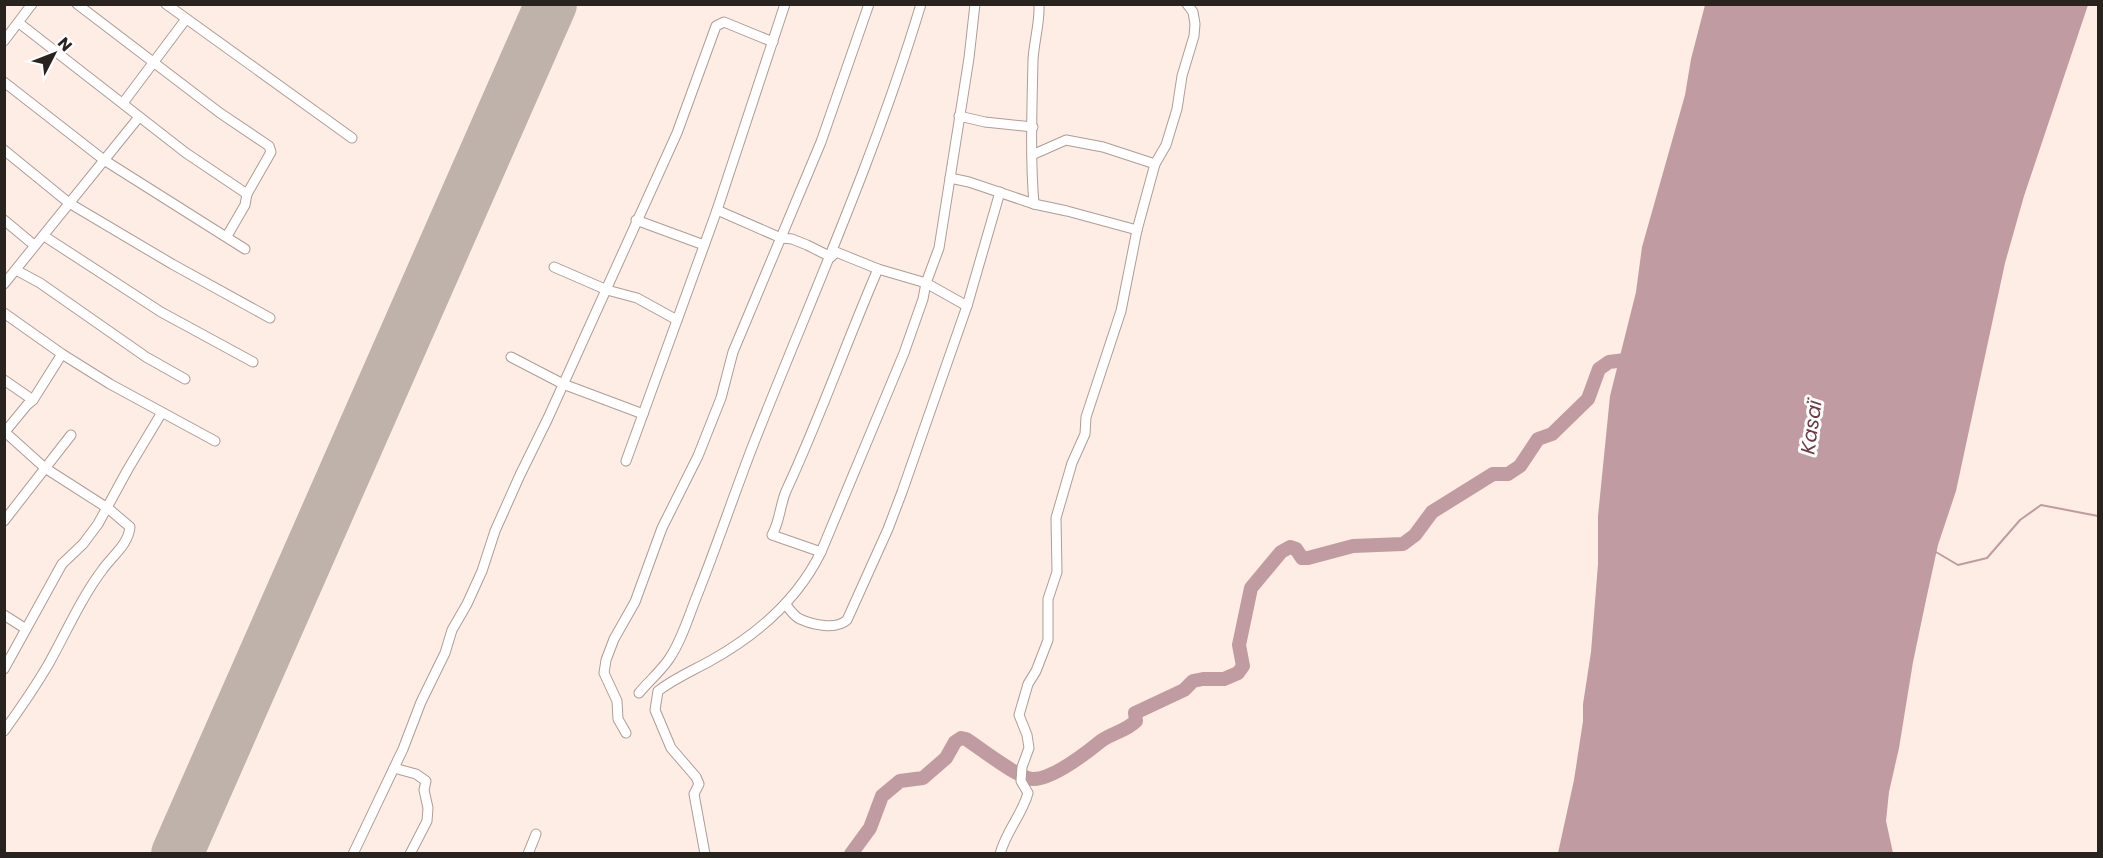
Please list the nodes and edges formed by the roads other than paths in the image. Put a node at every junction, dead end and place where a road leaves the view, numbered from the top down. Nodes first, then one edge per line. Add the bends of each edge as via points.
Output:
1 (32, 4) edge
2 (77, 4) edge
3 (166, 4) edge
4 (785, 4) edge
5 (869, 4) edge
6 (921, 4) edge
7 (975, 4) edge
8 (1039, 4) edge
9 (1188, 4) edge
10 (186, 18) junction
11 (19, 23) junction
12 (4, 41) edge
13 (773, 42) junction
14 (152, 63) junction
15 (4, 82) edge
16 (123, 103) junction
17 (959, 116) junction
18 (139, 117) junction
19 (1033, 127) junction
20 (352, 138) dead end
21 (4, 150) edge
22 (1032, 155) junction
23 (104, 160) junction
24 (1155, 164) junction
25 (950, 178) junction
26 (1000, 192) junction
27 (247, 194) junction
28 (69, 203) junction
29 (1034, 204) junction
30 (717, 210) junction
31 (4, 220) edge
32 (636, 220) junction
33 (1137, 230) junction
34 (44, 236) junction
35 (226, 236) junction
36 (781, 238) junction
37 (34, 245) junction
38 (704, 245) junction
39 (245, 249) dead end
40 (831, 257) junction
41 (554, 267) dead end
42 (878, 269) junction
43 (16, 270) junction
44 (926, 283) junction
45 (4, 284) edge
46 (607, 290) junction
47 (968, 306) junction
48 (4, 313) edge
49 (270, 318) dead end
50 (677, 320) junction
51 (62, 354) junction
52 (511, 357) dead end
53 (253, 362) dead end
54 (185, 379) dead end
55 (4, 380) edge
56 (563, 384) junction
57 (33, 400) junction
58 (161, 414) junction
59 (643, 414) junction
60 (5, 432) edge
61 (71, 435) dead end
62 (215, 441) dead end
63 (626, 461) dead end
64 (45, 468) junction
65 (106, 509) junction
66 (4, 520) edge
67 (821, 552) junction
68 (786, 606) junction
69 (4, 615) edge
70 (26, 629) junction
71 (4, 669) edge
72 (639, 693) dead end
73 (4, 730) edge
74 (626, 733) dead end
75 (394, 768) junction
76 (537, 834) dead end
77 (353, 854) edge
78 (410, 854) edge
79 (528, 854) edge
80 (705, 854) edge
81 (1000, 854) edge

1 - 11 street
2 - 14 street
3 - 10 street
4 - 13 street
5 - 36 street via 821,142
6 - 40 street
7 - 17 street
8 - 19 street
9 - 24 street via 1194,18 1194,36 1171,133
10 - 14 street
10 - 20 street
11 - 12 street
11 - 16 street
13 - 30 street
13 - 32 street via 724,22 716,26 677,133
14 - 16 street
14 - 27 street via 271,148
15 - 23 street
16 - 18 street
17 - 19 street
17 - 25 street
18 - 23 street
18 - 27 street
19 - 22 street
21 - 28 street
22 - 24 street via 1066,140
22 - 29 street
23 - 28 street
23 - 35 street
24 - 33 street
25 - 26 street
25 - 44 street via 939,248
26 - 29 street
26 - 47 street
27 - 35 street via 245,205
28 - 34 street
28 - 49 street
29 - 33 street
30 - 36 street
30 - 38 street
31 - 37 street
32 - 38 street
32 - 46 street
33 - 81 street via 1121,311 1086,417 1085,434 1059,504 1057,572 1048,599 1048,640 1019,715 1029,748 1021,782 1028,794
34 - 37 street
34 - 53 street via 161,312
35 - 39 street
36 - 40 street via 800,242
36 - 74 street via 734,352 702,447 662,528 635,602 606,660 604,673
37 - 43 street
38 - 50 street
40 - 42 street via 837,252
40 - 72 street via 752,447 685,626 669,659
41 - 46 street
42 - 44 street
42 - 67 street via 816,427 783,497 772,534
43 - 45 street
43 - 54 street
44 - 47 street
44 - 67 street via 904,353
46 - 50 street via 638,298
46 - 56 street
47 - 68 street via 888,529 847,620 839,626 822,625 798,618
48 - 51 street
50 - 59 street
51 - 57 street
51 - 58 street
52 - 56 street
55 - 57 street
56 - 59 street
56 - 75 street via 495,531 482,571 452,630
57 - 60 street
58 - 62 street
58 - 65 street
59 - 63 street
60 - 64 street
61 - 64 street
64 - 65 street
64 - 66 street
65 - 70 street via 99,524 62,564
65 - 73 street via 129,527 129,532 120,551 76,610 48,665
67 - 68 street via 810,575
68 - 80 street via 754,634 658,691 656,710 671,748 699,784 694,794
69 - 70 street
70 - 71 street
75 - 77 street
75 - 78 street via 426,781 427,821
76 - 79 street

